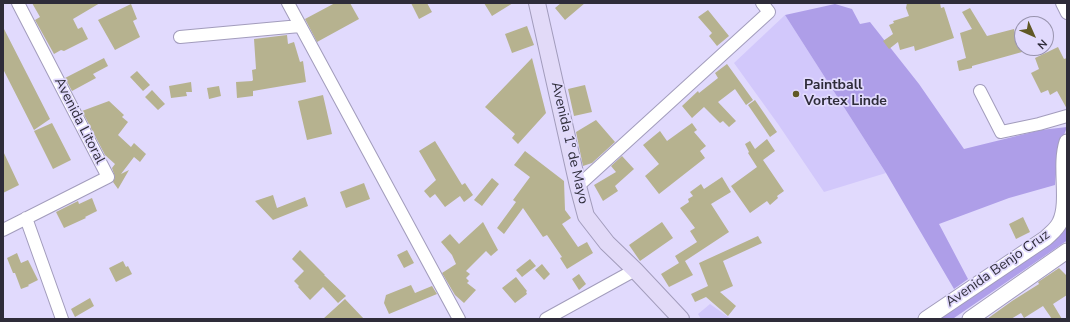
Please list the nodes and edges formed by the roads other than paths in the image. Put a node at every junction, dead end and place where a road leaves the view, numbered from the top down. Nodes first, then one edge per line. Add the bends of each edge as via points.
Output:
1 (18, 3) edge
2 (288, 3) edge
3 (537, 3) edge
4 (762, 3) edge
5 (1062, 3) edge
6 (1067, 13) edge
7 (300, 26) junction
8 (180, 37) dead end
9 (980, 91) dead end
10 (1067, 116) edge
11 (1067, 142) edge
12 (578, 186) junction
13 (26, 218) junction
14 (3, 230) edge
15 (1067, 251) edge
16 (635, 270) junction
17 (62, 319) edge
18 (459, 319) edge
19 (546, 319) edge
20 (681, 319) edge
21 (926, 319) edge
22 (970, 319) edge

1 - 13 street, Avenida Litoral via 108,177
2 - 7 street
3 - 12 main road, Avenida 1º de Mayo
4 - 12 street via 770,12
5 - 6 street
7 - 8 street
7 - 18 street
9 - 10 street via 1001,132
11 - 21 street, Avenida Benjo Cruz via 1064,153 1064,208 1056,229
12 - 16 main road, Avenida 1º de Mayo via 586,216 607,243
13 - 14 street, Avenida Litoral
13 - 17 street
15 - 22 street, Avenida Benjo Cruz
16 - 19 street
16 - 20 main road, Avenida 1º de Mayo

